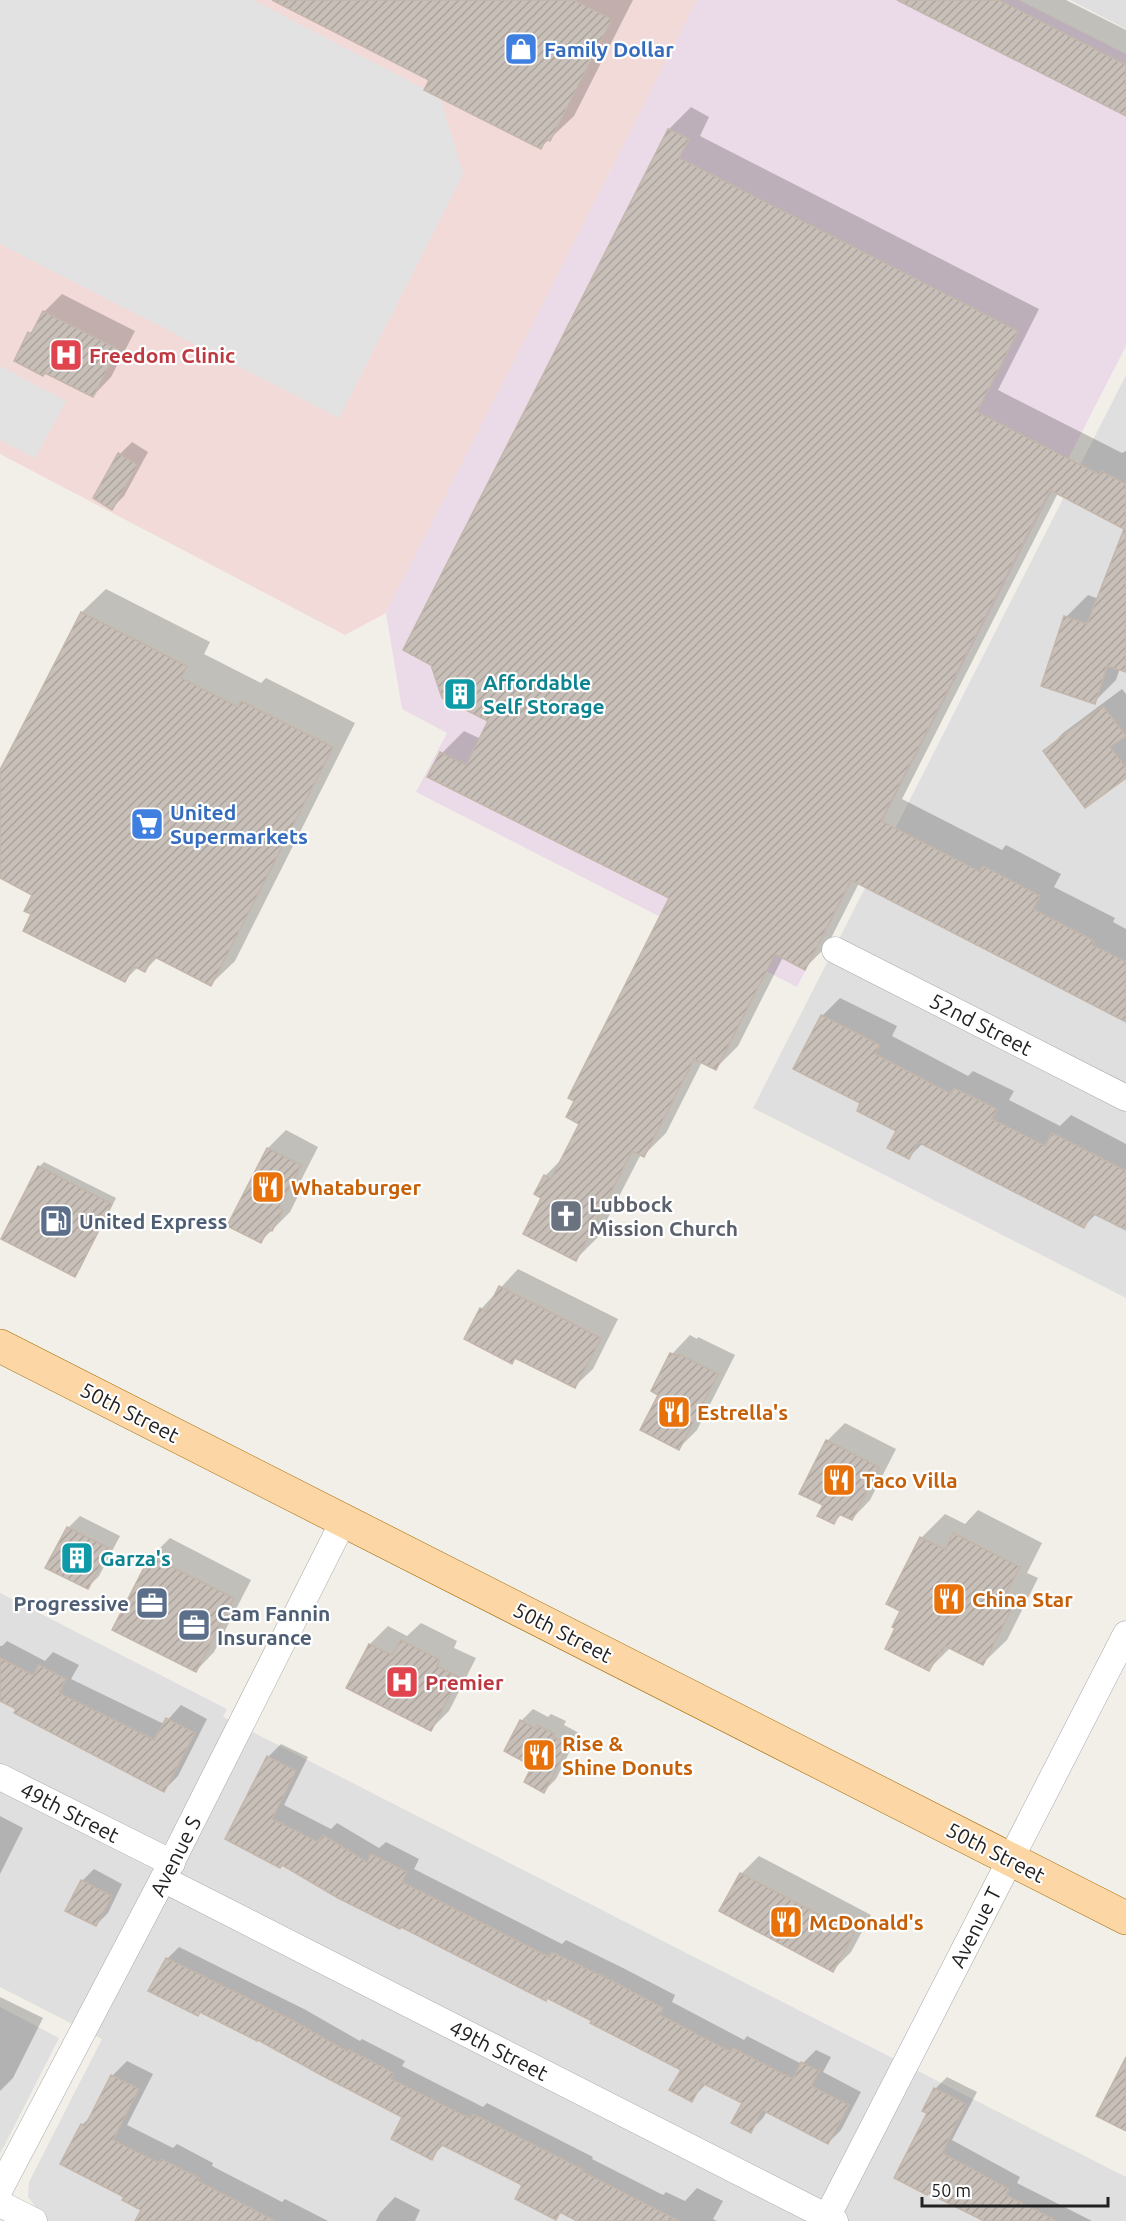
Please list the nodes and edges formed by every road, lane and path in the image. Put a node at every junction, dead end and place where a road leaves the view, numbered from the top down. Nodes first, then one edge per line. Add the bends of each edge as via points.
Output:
1 (835, 950) dead end
2 (1126, 1098) edge
3 (0, 1346) edge
4 (344, 1521) junction
5 (1126, 1634) edge
6 (0, 1777) edge
7 (1010, 1859) junction
8 (167, 1871) junction
9 (1126, 1918) edge
10 (0, 2189) edge
11 (0, 2204) edge
12 (829, 2220) edge
13 (34, 2221) edge

1 - 2 street, 52nd Street
3 - 4 main road, 50th Street
4 - 7 main road, 50th Street
4 - 8 street, Avenue S
5 - 7 street, Avenue T
6 - 8 street, 49th Street
7 - 9 main road, 50th Street
7 - 12 street, Avenue T
8 - 10 street, Avenue S
8 - 12 street, 49th Street
11 - 13 street

